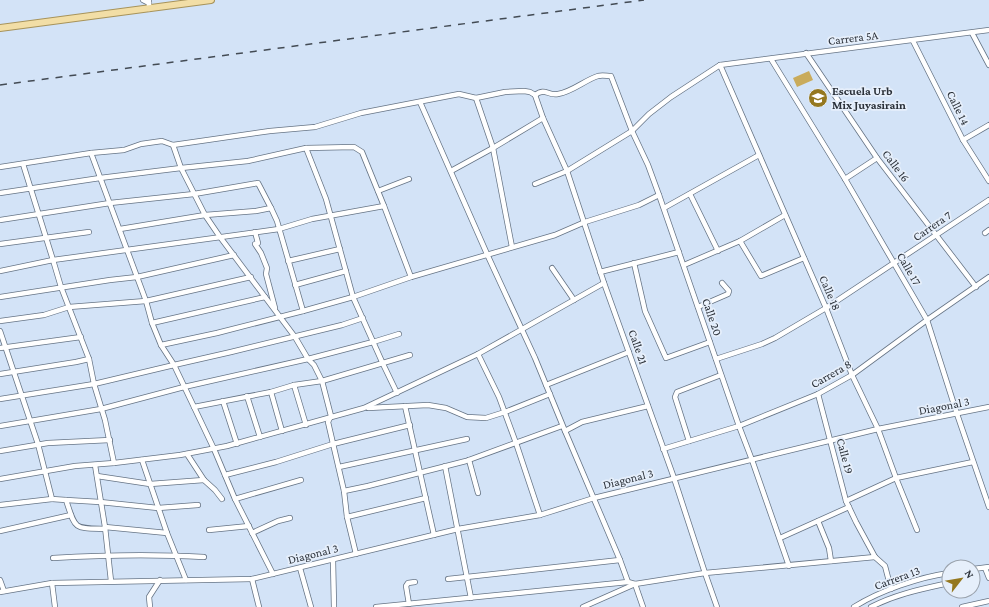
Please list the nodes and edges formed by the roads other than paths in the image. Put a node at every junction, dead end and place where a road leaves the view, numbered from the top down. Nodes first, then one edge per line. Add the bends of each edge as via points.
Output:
1 (143, 0) edge
2 (211, 0) edge
3 (149, 4) edge
4 (0, 28) edge
5 (989, 30) edge
6 (972, 33) junction
7 (913, 41) junction
8 (806, 53) junction
9 (771, 59) junction
10 (720, 65) junction
11 (989, 65) edge
12 (535, 95) junction
13 (476, 98) junction
14 (420, 102) junction
15 (543, 118) junction
16 (989, 125) edge
17 (632, 131) junction
18 (963, 140) junction
19 (173, 145) junction
20 (306, 148) junction
21 (493, 148) junction
22 (91, 153) junction
23 (759, 155) junction
24 (877, 158) junction
25 (23, 164) junction
26 (0, 167) edge
27 (182, 168) junction
28 (451, 171) junction
29 (567, 171) junction
30 (100, 178) junction
31 (409, 179) dead end
32 (845, 180) junction
33 (989, 181) edge
34 (535, 184) dead end
35 (31, 188) junction
36 (378, 191) junction
37 (0, 193) edge
38 (194, 194) junction
39 (690, 194) junction
40 (659, 195) junction
41 (989, 200) edge
42 (110, 203) junction
43 (384, 206) junction
44 (271, 208) junction
45 (664, 208) junction
46 (38, 214) junction
47 (205, 215) junction
48 (785, 215) junction
49 (330, 216) junction
50 (0, 220) edge
51 (585, 222) junction
52 (120, 229) junction
53 (279, 229) junction
54 (89, 232) dead end
55 (255, 232) junction
56 (935, 236) junction
57 (220, 237) junction
58 (46, 238) junction
59 (740, 241) junction
60 (0, 244) edge
61 (512, 247) junction
62 (340, 249) junction
63 (128, 250) junction
64 (718, 251) junction
65 (679, 252) junction
66 (487, 254) junction
67 (234, 255) junction
68 (804, 258) junction
69 (53, 260) junction
70 (288, 261) junction
71 (634, 263) junction
72 (894, 263) junction
73 (684, 264) junction
74 (552, 268) dead end
75 (0, 271) edge
76 (346, 271) junction
77 (600, 272) junction
78 (137, 277) junction
79 (250, 277) junction
80 (411, 277) junction
81 (988, 279) edge
82 (604, 283) junction
83 (722, 283) dead end
84 (295, 285) junction
85 (61, 287) junction
86 (976, 287) junction
87 (0, 297) edge
88 (265, 297) junction
89 (353, 297) junction
90 (574, 300) junction
91 (146, 301) junction
92 (69, 307) junction
93 (698, 307) junction
94 (826, 308) junction
95 (275, 310) junction
96 (303, 311) junction
97 (279, 317) junction
98 (363, 318) junction
99 (927, 320) junction
100 (0, 321) edge
101 (152, 323) junction
102 (522, 329) junction
103 (0, 331) edge
104 (399, 334) dead end
105 (81, 337) junction
106 (295, 337) junction
107 (373, 342) junction
108 (710, 342) junction
109 (161, 345) junction
110 (0, 348) edge
111 (6, 348) junction
112 (629, 352) junction
113 (478, 354) junction
114 (410, 355) dead end
115 (89, 358) junction
116 (308, 359) junction
117 (716, 359) junction
118 (174, 364) junction
119 (383, 364) junction
120 (14, 372) junction
121 (0, 374) edge
122 (721, 375) junction
123 (852, 375) junction
124 (322, 381) junction
125 (94, 384) junction
126 (546, 385) junction
127 (294, 386) junction
128 (184, 387) junction
129 (271, 392) junction
130 (398, 393) junction
131 (550, 394) junction
132 (818, 394) junction
133 (22, 396) junction
134 (247, 396) junction
135 (0, 399) edge
136 (223, 401) junction
137 (405, 406) junction
138 (648, 406) junction
139 (194, 407) junction
140 (989, 407) edge
141 (364, 408) junction
142 (101, 409) junction
143 (504, 412) junction
144 (957, 414) junction
145 (332, 416) junction
146 (30, 421) junction
147 (306, 425) junction
148 (0, 426) edge
149 (410, 426) junction
150 (562, 426) junction
151 (739, 426) junction
152 (878, 429) junction
153 (282, 431) junction
154 (564, 431) junction
155 (260, 437) junction
156 (467, 439) dead end
157 (110, 440) junction
158 (689, 441) junction
159 (831, 441) junction
160 (516, 443) junction
161 (38, 444) junction
162 (237, 444) junction
163 (333, 444) junction
164 (214, 449) junction
165 (663, 449) junction
166 (415, 450) junction
167 (0, 451) edge
168 (187, 454) junction
169 (142, 460) junction
170 (469, 460) junction
171 (752, 460) junction
172 (973, 462) junction
173 (114, 463) junction
174 (95, 465) junction
175 (445, 466) junction
176 (339, 467) junction
177 (46, 472) junction
178 (421, 473) junction
179 (225, 475) junction
180 (97, 476) junction
181 (674, 478) junction
182 (896, 478) junction
183 (0, 479) edge
184 (204, 480) junction
185 (301, 480) dead end
186 (150, 484) junction
187 (344, 491) junction
188 (478, 492) dead end
189 (426, 498) junction
190 (594, 498) junction
191 (52, 499) junction
192 (235, 499) junction
193 (66, 500) junction
194 (222, 500) dead end
195 (846, 500) junction
196 (100, 502) junction
197 (0, 505) edge
198 (198, 505) dead end
199 (849, 507) junction
200 (989, 507) edge
201 (158, 508) junction
202 (71, 515) junction
203 (540, 515) junction
204 (347, 517) junction
205 (290, 518) dead end
206 (818, 521) junction
207 (249, 526) junction
208 (105, 528) junction
209 (458, 529) junction
210 (209, 530) dead end
211 (917, 530) dead end
212 (0, 531) edge
213 (167, 533) junction
214 (252, 533) junction
215 (434, 535) junction
216 (780, 538) junction
217 (356, 554) junction
218 (108, 555) junction
219 (176, 555) junction
220 (204, 557) dead end
221 (875, 557) junction
222 (52, 558) dead end
223 (333, 560) junction
224 (620, 560) junction
225 (831, 561) junction
226 (789, 566) junction
227 (987, 567) edge
228 (300, 568) junction
229 (704, 573) junction
230 (273, 574) junction
231 (941, 574) edge
232 (468, 577) junction
233 (989, 578) edge
234 (252, 579) junction
235 (0, 580) edge
236 (160, 580) junction
237 (186, 580) junction
238 (448, 580) dead end
239 (111, 581) junction
240 (415, 582) dead end
241 (628, 582) junction
242 (52, 583) junction
243 (635, 584) junction
244 (941, 585) edge
245 (891, 589) junction
246 (2, 592) edge
247 (471, 598) junction
248 (989, 601) edge
249 (409, 604) junction
250 (399, 606) edge
251 (55, 607) edge
252 (150, 607) edge
253 (259, 607) edge
254 (311, 607) edge
255 (334, 607) edge
256 (376, 607) edge
257 (583, 607) edge
258 (644, 607) edge
259 (717, 607) edge
260 (854, 607) edge
261 (871, 607) edge
262 (962, 607) edge

1 - 3 street
2 - 3 main road
3 - 4 main road
5 - 6 street, Carrera 5A
6 - 7 street, Carrera 5A
6 - 11 street
7 - 8 street, Carrera 5A
7 - 18 street, Calle 14
8 - 9 street, Carrera 5A
8 - 24 street, Calle 16
9 - 10 street, Carrera 5A
9 - 32 street, Calle 17
10 - 17 street via 671,97
10 - 23 street, Calle 18
12 - 13 street via 524,91
12 - 15 street, Calle 21
12 - 17 street, Calle 20 via 541,91 560,94 600,75 611,76
13 - 14 street via 459,94
13 - 21 street
14 - 19 street via 361,113 315,127 270,130
14 - 28 street
15 - 21 street
15 - 29 street, Calle 21
16 - 18 street
17 - 29 street
17 - 40 street, Calle 20
18 - 33 street, Calle 14
19 - 22 street via 162,141 124,150
19 - 27 street
20 - 27 street via 248,161
20 - 36 street via 359,149
20 - 49 street
21 - 28 street
21 - 61 street
22 - 25 street
22 - 30 street
23 - 39 street
23 - 48 street, Calle 18
24 - 32 street
24 - 56 street, Calle 16
25 - 26 street
25 - 35 street
27 - 30 street
27 - 38 street
28 - 66 street
29 - 34 street
29 - 51 street, Calle 21
30 - 35 street
30 - 42 street
31 - 36 street
32 - 72 street, Calle 17
35 - 37 street
35 - 46 street
36 - 43 street
38 - 42 street
38 - 44 street via 258,183
38 - 47 street
39 - 45 street
39 - 64 street
40 - 45 street, Calle 20
40 - 51 street
41 - 56 street, Carrera 7
42 - 46 street
42 - 52 street
43 - 49 street
43 - 80 street
44 - 47 street
44 - 53 street
45 - 65 street, Calle 20
46 - 50 street
46 - 58 street
47 - 52 street
47 - 57 street
48 - 59 street
48 - 68 street, Calle 18
49 - 53 street
49 - 62 street
51 - 61 street
51 - 77 street, Calle 21
52 - 63 street
53 - 55 street
53 - 70 street
54 - 58 street
55 - 57 street
55 - 95 street via 258,243 255,244 267,268 266,274
56 - 72 street, Carrera 7
56 - 86 street, Calle 16
57 - 63 street
57 - 67 street
58 - 60 street
58 - 69 street
59 - 64 street
59 - 68 street via 761,276
61 - 66 street
62 - 70 street
62 - 76 street
63 - 69 street
63 - 78 street
64 - 73 street
65 - 71 street
65 - 73 street, Calle 20
66 - 80 street
66 - 102 street
67 - 78 street
67 - 79 street
68 - 94 street, Calle 18
69 - 75 street
69 - 85 street
70 - 84 street
71 - 77 street
71 - 108 street via 645,311 666,358
72 - 94 street, Carrera 7
72 - 99 street, Calle 17
73 - 93 street, Calle 20
74 - 90 street
76 - 84 street
76 - 89 street
77 - 82 street, Calle 21
78 - 85 street
78 - 91 street
79 - 88 street
79 - 91 street
80 - 89 street
81 - 86 street, Carrera 8
82 - 90 street
82 - 112 street, Calle 21
83 - 93 street via 729,291 728,294
84 - 96 street
85 - 87 street
85 - 92 street
86 - 99 street, Carrera 8
88 - 95 street
88 - 101 street
89 - 96 street
89 - 98 street
90 - 102 street
91 - 92 street
91 - 101 street
92 - 100 street via 44,315
92 - 105 street
93 - 108 street, Calle 20
94 - 117 street, Carrera 7 via 775,338
94 - 123 street, Calle 18
95 - 97 street
96 - 97 street
97 - 106 street
97 - 109 street
98 - 106 street
98 - 107 street
99 - 123 street, Carrera 8
99 - 144 street, Calle 17
101 - 109 street
102 - 113 street
102 - 126 street
103 - 111 street
104 - 107 street
105 - 111 street
105 - 115 street
106 - 116 street
106 - 118 street
107 - 116 street
107 - 119 street
108 - 117 street, Calle 20
109 - 118 street
110 - 111 street
111 - 120 street
112 - 126 street
112 - 138 street, Calle 21
113 - 130 street
113 - 143 street
114 - 119 street
115 - 120 street
115 - 125 street
116 - 124 street
116 - 128 street
117 - 122 street, Calle 20
118 - 125 street
118 - 128 street
119 - 124 street
119 - 130 street
120 - 121 street
120 - 133 street
122 - 151 street, Calle 20
122 - 158 street via 677,392
123 - 132 street, Carrera 8
123 - 152 street, Calle 18
124 - 127 street
124 - 145 street
125 - 133 street
125 - 142 street
126 - 131 street
127 - 129 street
127 - 147 street
128 - 139 street
128 - 142 street
129 - 134 street
129 - 153 street
130 - 141 street
131 - 143 street
131 - 150 street
132 - 151 street, Carrera 8
132 - 159 street, Calle 19
133 - 135 street
133 - 146 street
134 - 136 street
134 - 155 street
136 - 139 street
136 - 162 street
137 - 141 street
137 - 143 street via 428,405 446,408 475,418 486,418
137 - 149 street
138 - 154 street via 582,422
138 - 165 street, Calle 21
139 - 164 street
140 - 144 street, Diagonal 3
141 - 145 street
142 - 146 street
142 - 157 street
143 - 160 street
144 - 152 street, Diagonal 3
144 - 172 street, Calle 17
145 - 147 street
145 - 163 street via 328,422
146 - 148 street
146 - 161 street
147 - 153 street
149 - 163 street
149 - 166 street
150 - 154 street
150 - 160 street
151 - 158 street, Carrera 8
151 - 171 street, Calle 20
152 - 159 street, Diagonal 3
152 - 182 street, Calle 18
153 - 155 street
154 - 190 street
155 - 162 street
156 - 166 street
157 - 161 street
157 - 173 street
158 - 165 street, Carrera 8
159 - 171 street, Diagonal 3
159 - 195 street, Calle 19
160 - 170 street
160 - 203 street
161 - 167 street
161 - 177 street
162 - 164 street
163 - 176 street
163 - 179 street
164 - 168 street
164 - 179 street
165 - 181 street, Calle 21
166 - 176 street
166 - 178 street
168 - 169 street
168 - 184 street
169 - 173 street
169 - 186 street
170 - 175 street
170 - 188 street
171 - 181 street, Diagonal 3
171 - 216 street, Calle 20
172 - 182 street
172 - 200 street, Calle 17
173 - 174 street
174 - 177 street
174 - 180 street
175 - 178 street
175 - 209 street
176 - 187 street
177 - 183 street
177 - 191 street
178 - 187 street
178 - 189 street
179 - 192 street
180 - 186 street
180 - 196 street
181 - 190 street, Diagonal 3
181 - 229 street, Calle 21
182 - 195 street
182 - 211 street, Calle 18
184 - 186 street
184 - 194 street
185 - 192 street
186 - 201 street
187 - 204 street
189 - 204 street
189 - 215 street
190 - 203 street, Diagonal 3
190 - 224 street
191 - 193 street
191 - 197 street
192 - 207 street
193 - 196 street
193 - 202 street
195 - 199 street, Calle 19
196 - 201 street
196 - 208 street
198 - 201 street
199 - 206 street
199 - 221 street, Calle 19
201 - 213 street
202 - 208 street via 78,527
202 - 212 street
203 - 209 street, Diagonal 3
204 - 217 street
205 - 214 street
206 - 216 street
206 - 225 street via 829,548
207 - 210 street
207 - 214 street
208 - 213 street
208 - 218 street
209 - 215 street, Diagonal 3
209 - 232 street
213 - 219 street
214 - 230 street
215 - 217 street, Diagonal 3
216 - 226 street, Calle 20
217 - 223 street, Diagonal 3
218 - 219 street
218 - 222 street
218 - 239 street
219 - 220 street
219 - 237 street
221 - 225 street
221 - 245 street, Calle 19 via 884,566
223 - 228 street, Diagonal 3
223 - 255 street
224 - 232 street
224 - 241 street
225 - 226 street
226 - 229 street
227 - 233 street
228 - 230 street, Diagonal 3
228 - 254 street
229 - 243 street
229 - 259 street, Calle 21
230 - 234 street, Diagonal 3
231 - 245 street, Carrera 13
232 - 238 street
232 - 247 street
234 - 237 street, Diagonal 3
234 - 253 street
235 - 246 street
236 - 237 street, Diagonal 3
236 - 239 street, Diagonal 3
236 - 252 street via 149,597
239 - 242 street, Diagonal 3
240 - 249 street via 406,586
241 - 243 street
241 - 247 street
242 - 246 street, Diagonal 3
242 - 251 street
243 - 257 street
243 - 258 street
244 - 261 street via 900,594
245 - 260 street, Carrera 13
247 - 249 street
248 - 262 street
249 - 250 street
250 - 256 street

